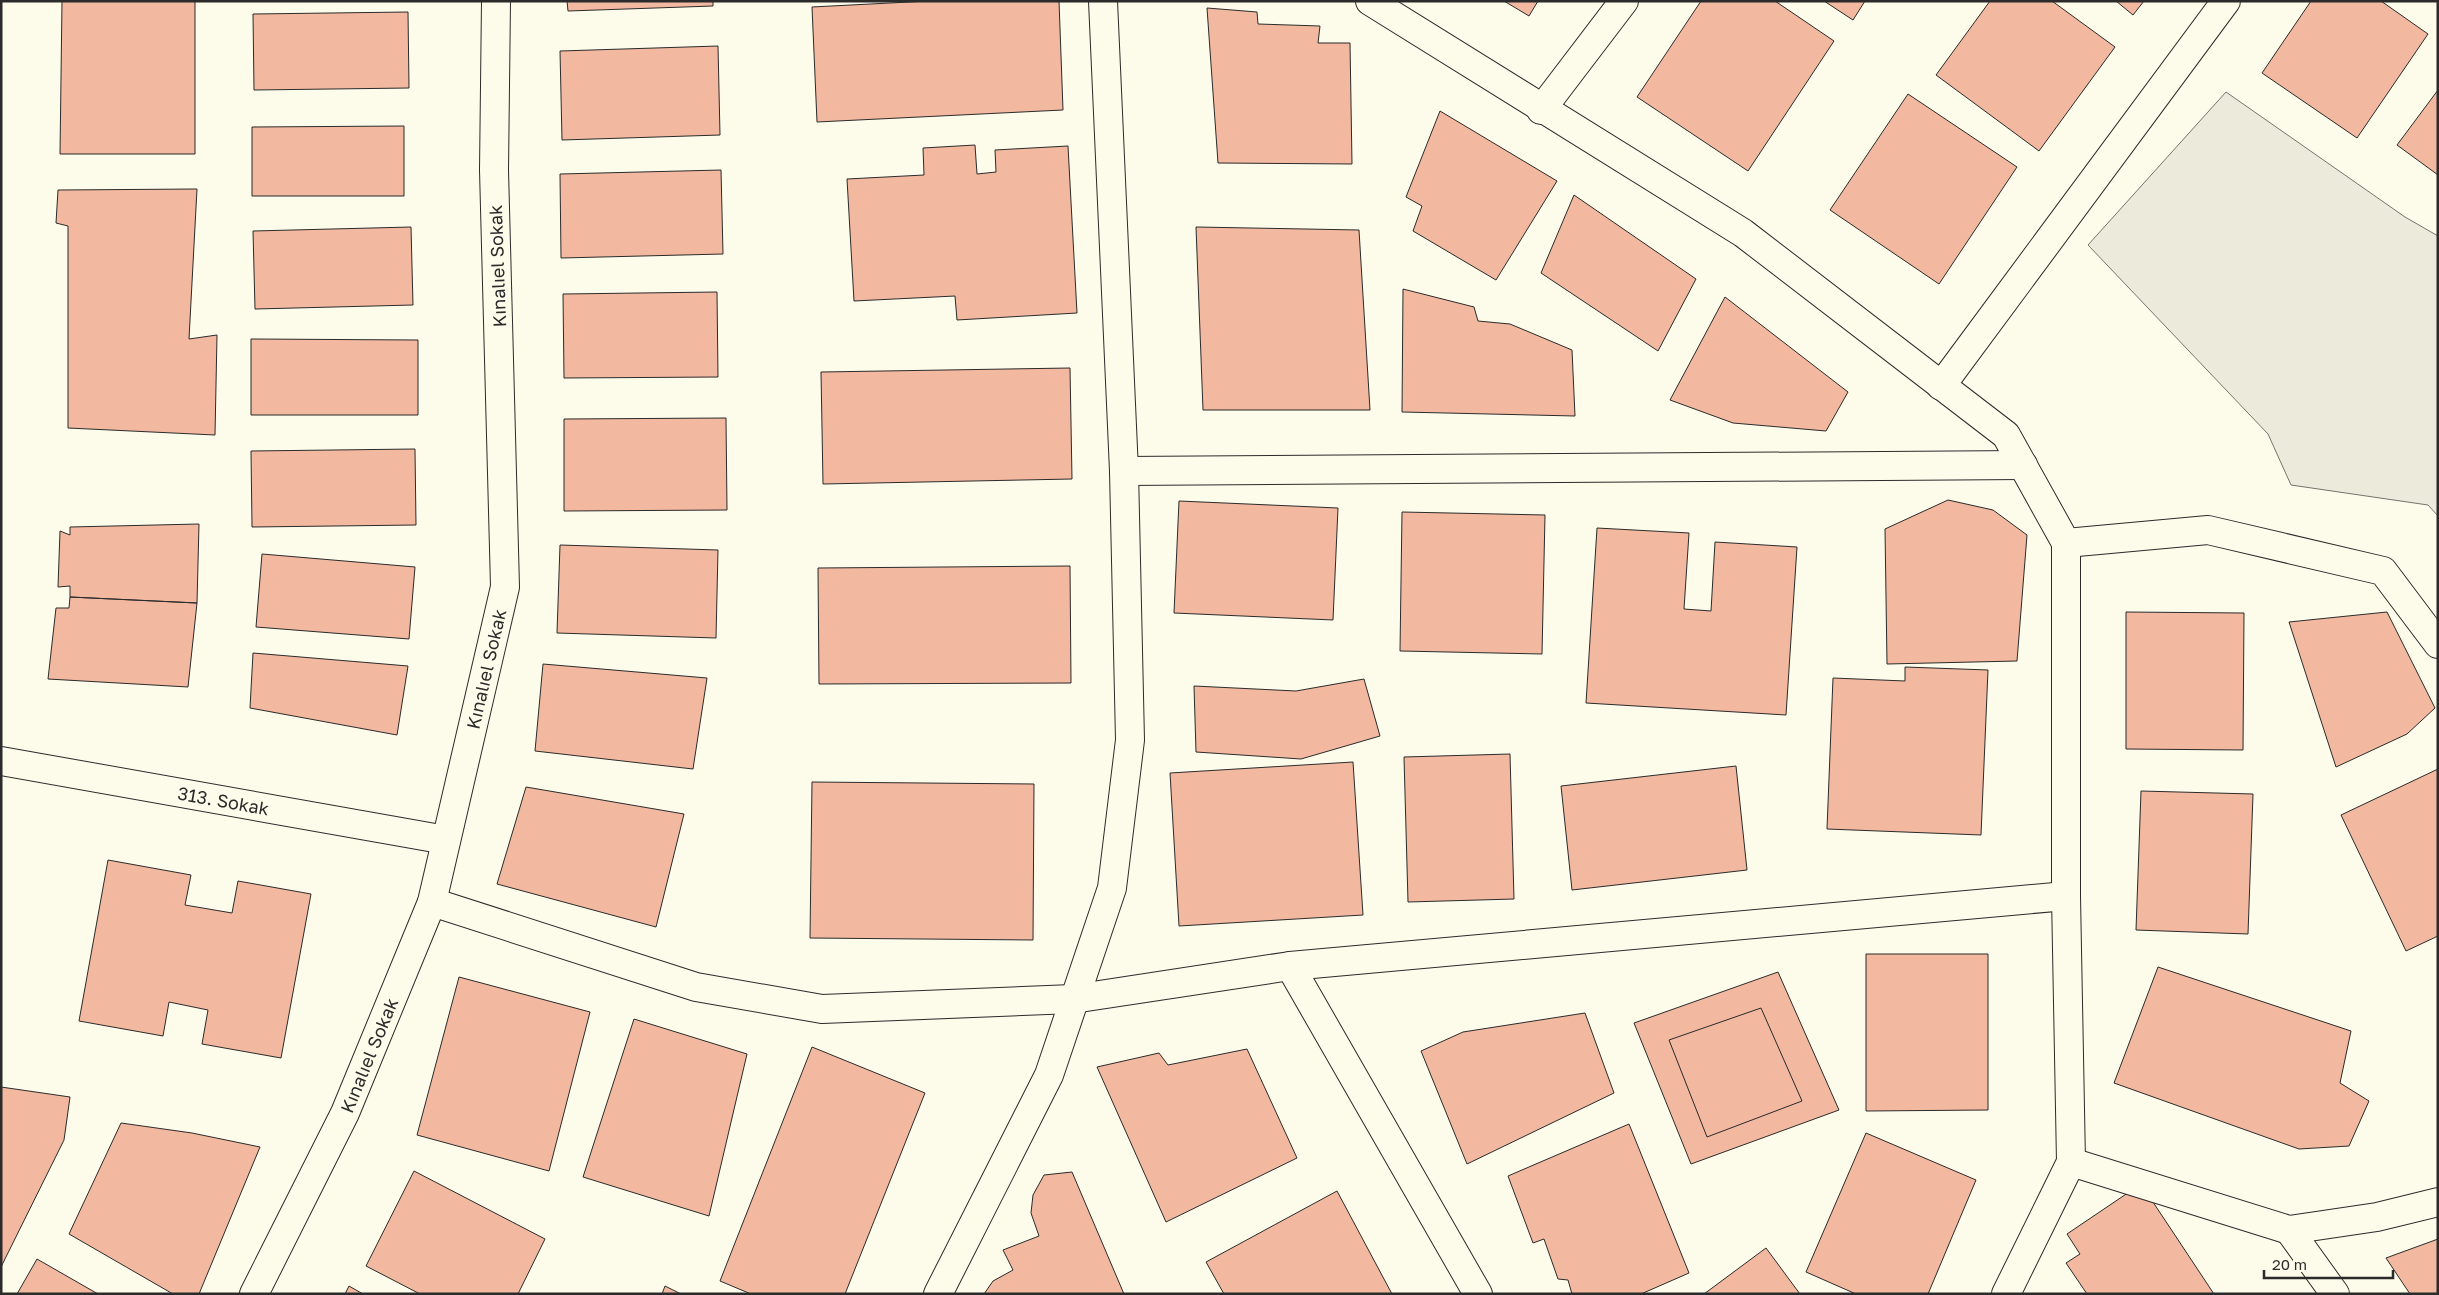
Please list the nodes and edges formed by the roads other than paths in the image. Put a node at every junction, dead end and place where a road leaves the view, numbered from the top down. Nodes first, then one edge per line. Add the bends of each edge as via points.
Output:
1 (496, 1) edge
2 (1102, 1) edge
3 (1370, 1) edge
4 (1624, 1) edge
5 (2226, 1) edge
6 (1541, 110) junction
7 (1941, 386) junction
8 (2023, 465) junction
9 (1124, 471) junction
10 (2066, 543) junction
11 (2438, 644) edge
12 (1, 761) edge
13 (446, 840) junction
14 (2066, 896) junction
15 (432, 902) junction
16 (1290, 966) junction
17 (1073, 999) junction
18 (2071, 1162) junction
19 (2438, 1202) edge
20 (2289, 1230) junction
21 (254, 1294) edge
22 (938, 1294) edge
23 (1478, 1294) edge
24 (2006, 1294) edge
25 (2335, 1294) edge

1 - 13 street, Kınalıel Sokak via 494,170 505,587
2 - 9 street
3 - 6 street
4 - 6 street
5 - 7 street
6 - 7 street via 1742,233
7 - 8 street via 2006,435
8 - 9 street
8 - 10 street
9 - 17 street via 1130,740 1112,888
10 - 11 street via 2208,530 2383,571
10 - 14 street
12 - 13 street, 313. Sokak
13 - 15 street, Kınalıel Sokak
14 - 16 street
14 - 18 street
15 - 17 street via 696,987 822,1009
15 - 21 street, Kınalıel Sokak via 345,1113
16 - 17 street
16 - 23 street
17 - 22 street via 1049,1075
18 - 20 street
18 - 24 street
19 - 20 street via 2377,1217
20 - 25 street

